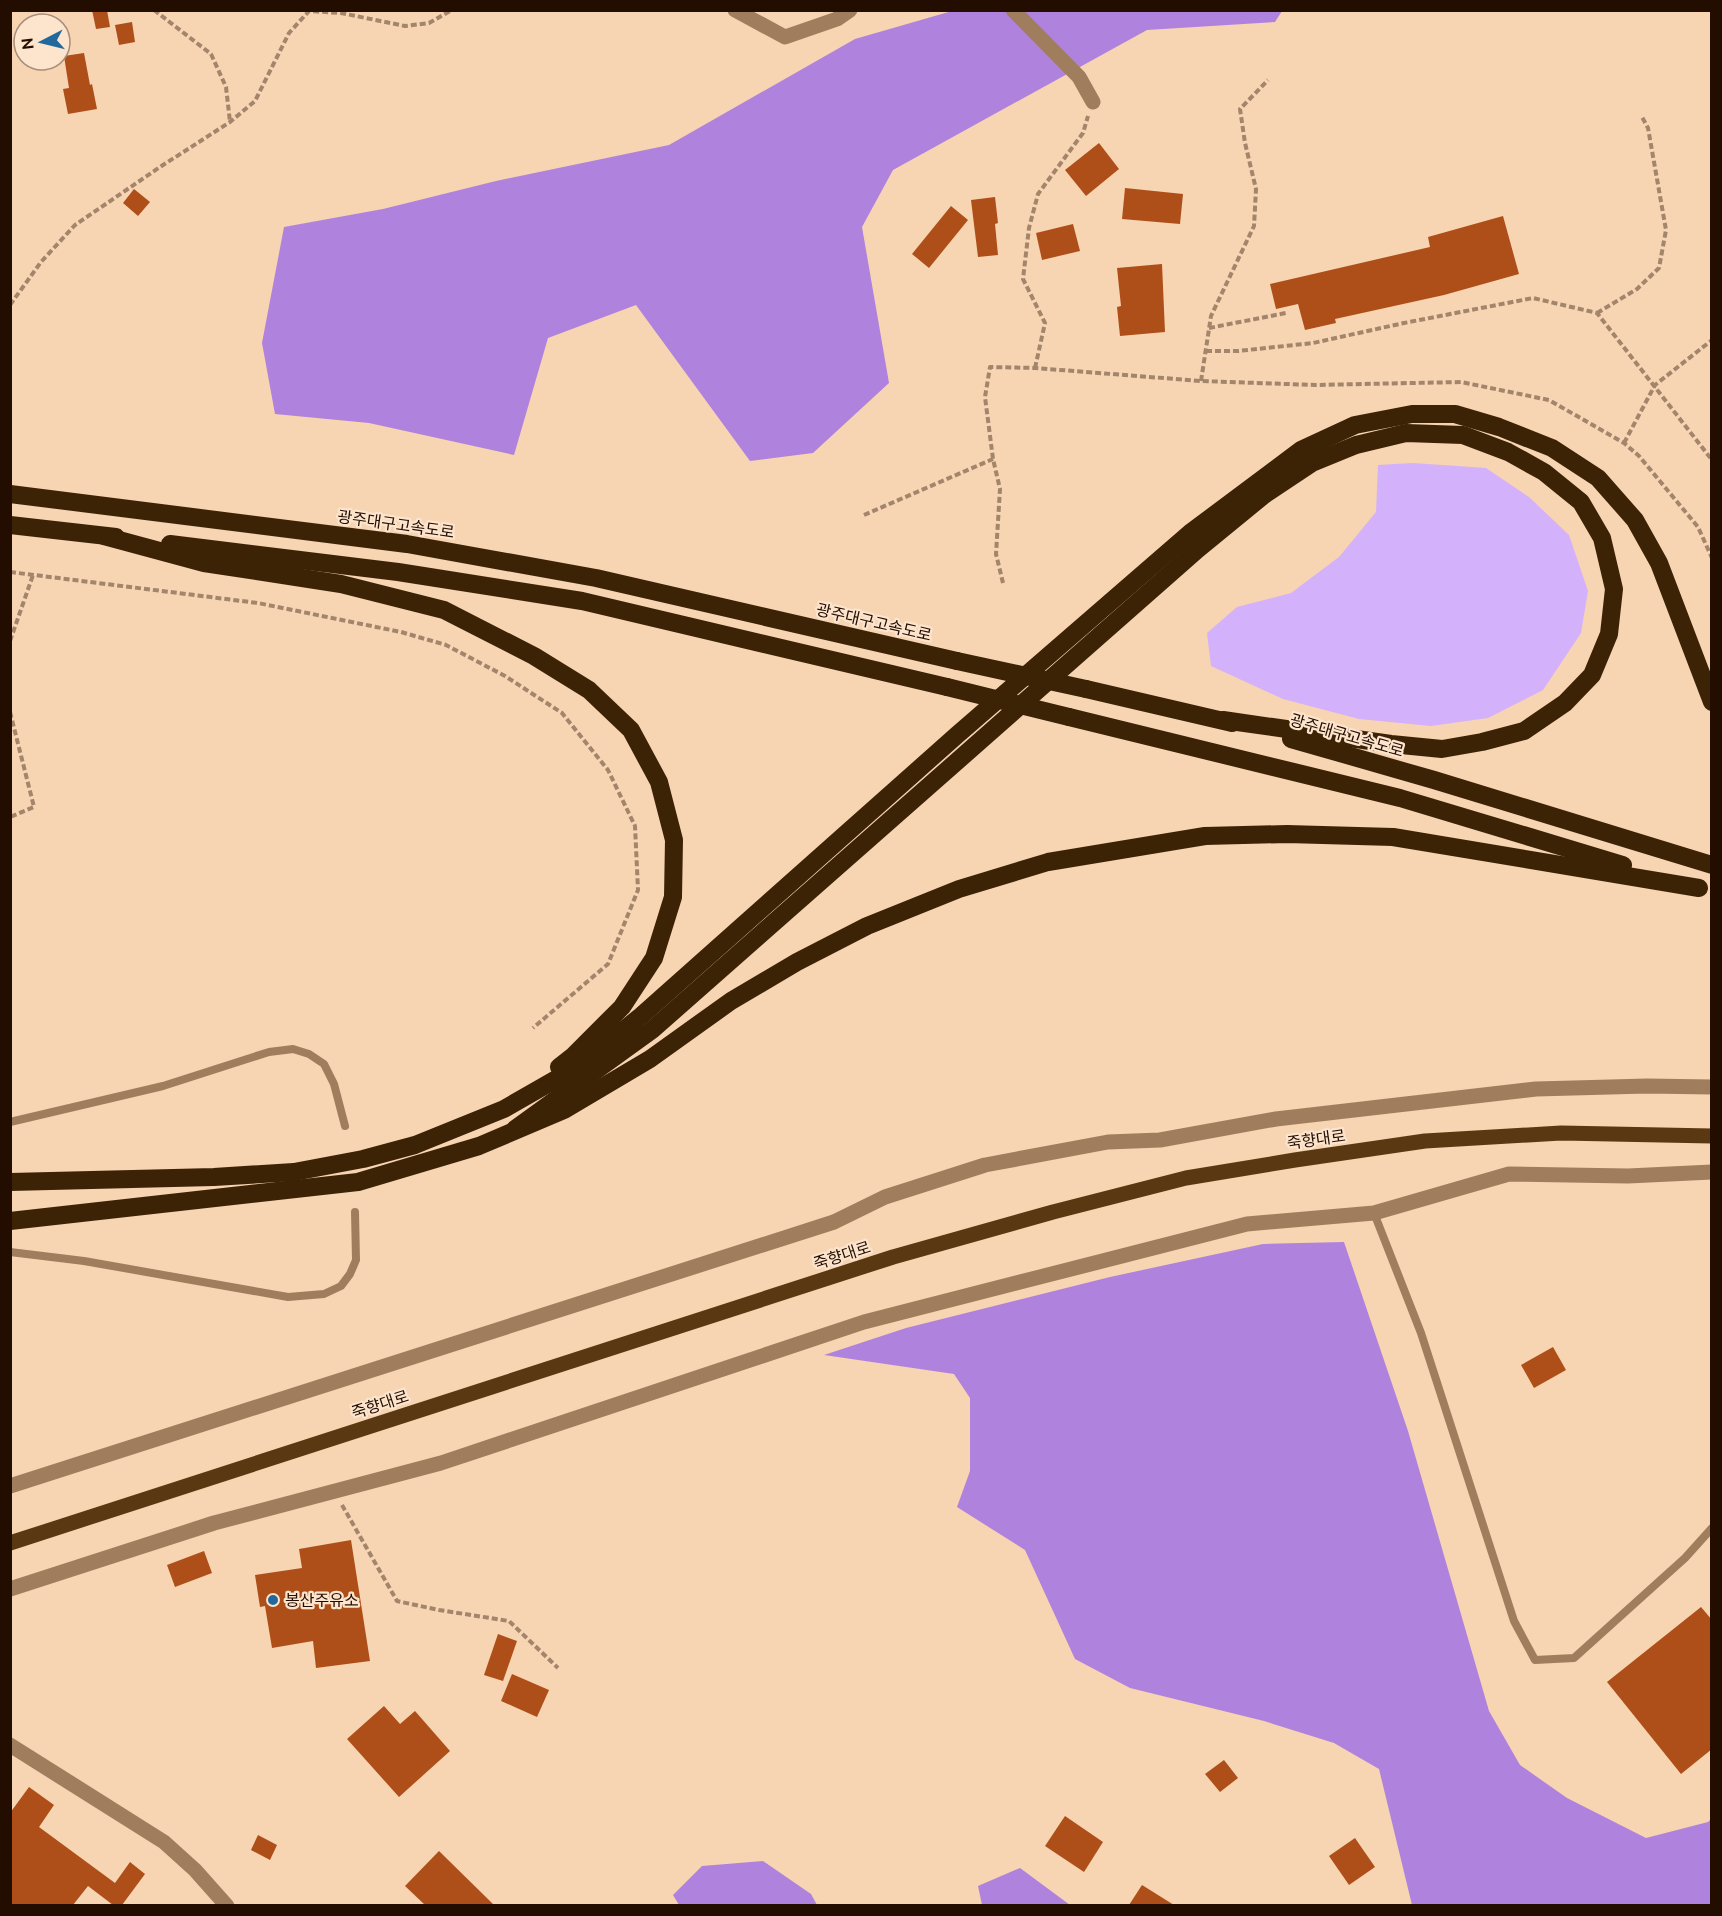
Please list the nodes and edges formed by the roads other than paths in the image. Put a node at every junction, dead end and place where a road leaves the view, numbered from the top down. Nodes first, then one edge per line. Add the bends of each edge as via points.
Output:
1 (735, 10) edge
2 (850, 10) edge
3 (1013, 10) edge
4 (1093, 102) road end
5 (10, 494) edge
6 (10, 525) edge
7 (104, 536) junction
8 (1712, 702) edge
9 (1223, 720) junction
10 (1712, 865) edge
11 (1705, 890) edge
12 (1712, 1087) edge
13 (504, 1109) junction
14 (10, 1122) edge
15 (345, 1126) dead end
16 (516, 1129) junction
17 (1712, 1136) edge
18 (1712, 1172) edge
19 (10, 1182) edge
20 (355, 1212) dead end
21 (1374, 1213) junction
22 (10, 1221) edge
23 (10, 1252) edge
24 (10, 1486) edge
25 (1712, 1528) edge
26 (10, 1543) edge
27 (10, 1589) edge
28 (10, 1745) edge
29 (227, 1905) edge

1 - 2 street via 784,37 837,19
3 - 4 street via 1079,77
5 - 9 highway, 광주대구고속도로, bridge via 429,548 596,578
6 - 7 highway
7 - 11 highway, bridge via 398,572 582,601 1400,798
7 - 13 highway via 204,563 341,584 444,610 580,684 631,730 659,782 674,840 673,897 654,958 622,1007 573,1056
8 - 13 highway via 1659,563 1635,520 1598,478 1552,448 1455,414 1412,414 1355,425 1301,450 1190,533 641,1016 579,1066
9 - 10 highway, 광주대구고속도로
9 - 16 highway via 1442,749 1524,731 1565,704 1592,675 1609,634 1614,589 1602,538 1581,502 1544,472 1508,452 1463,435 1406,434 1356,445 1312,463 1264,495 1198,549 652,1030
11 - 16 highway via 1393,837 1205,836 1048,862 959,889 867,926 731,1001 650,1059 564,1110
12 - 24 street via 1536,1089 1276,1119 1160,1140 1108,1142 985,1165 885,1197 834,1222
13 - 19 highway via 415,1145 294,1172
14 - 15 lane via 163,1086 293,1049 324,1064 334,1084
16 - 22 highway via 480,1146 358,1182
17 - 26 main road, 죽향대로 via 1561,1133 1425,1141 1186,1178 893,1257
18 - 21 street via 1628,1176 1509,1174
20 - 23 lane via 356,1260 340,1286 324,1294 288,1297
21 - 25 lane via 1421,1333 1514,1621 1535,1660 1574,1658 1685,1558
21 - 27 street via 1247,1224 864,1322 441,1463 214,1523
28 - 29 street via 164,1842

